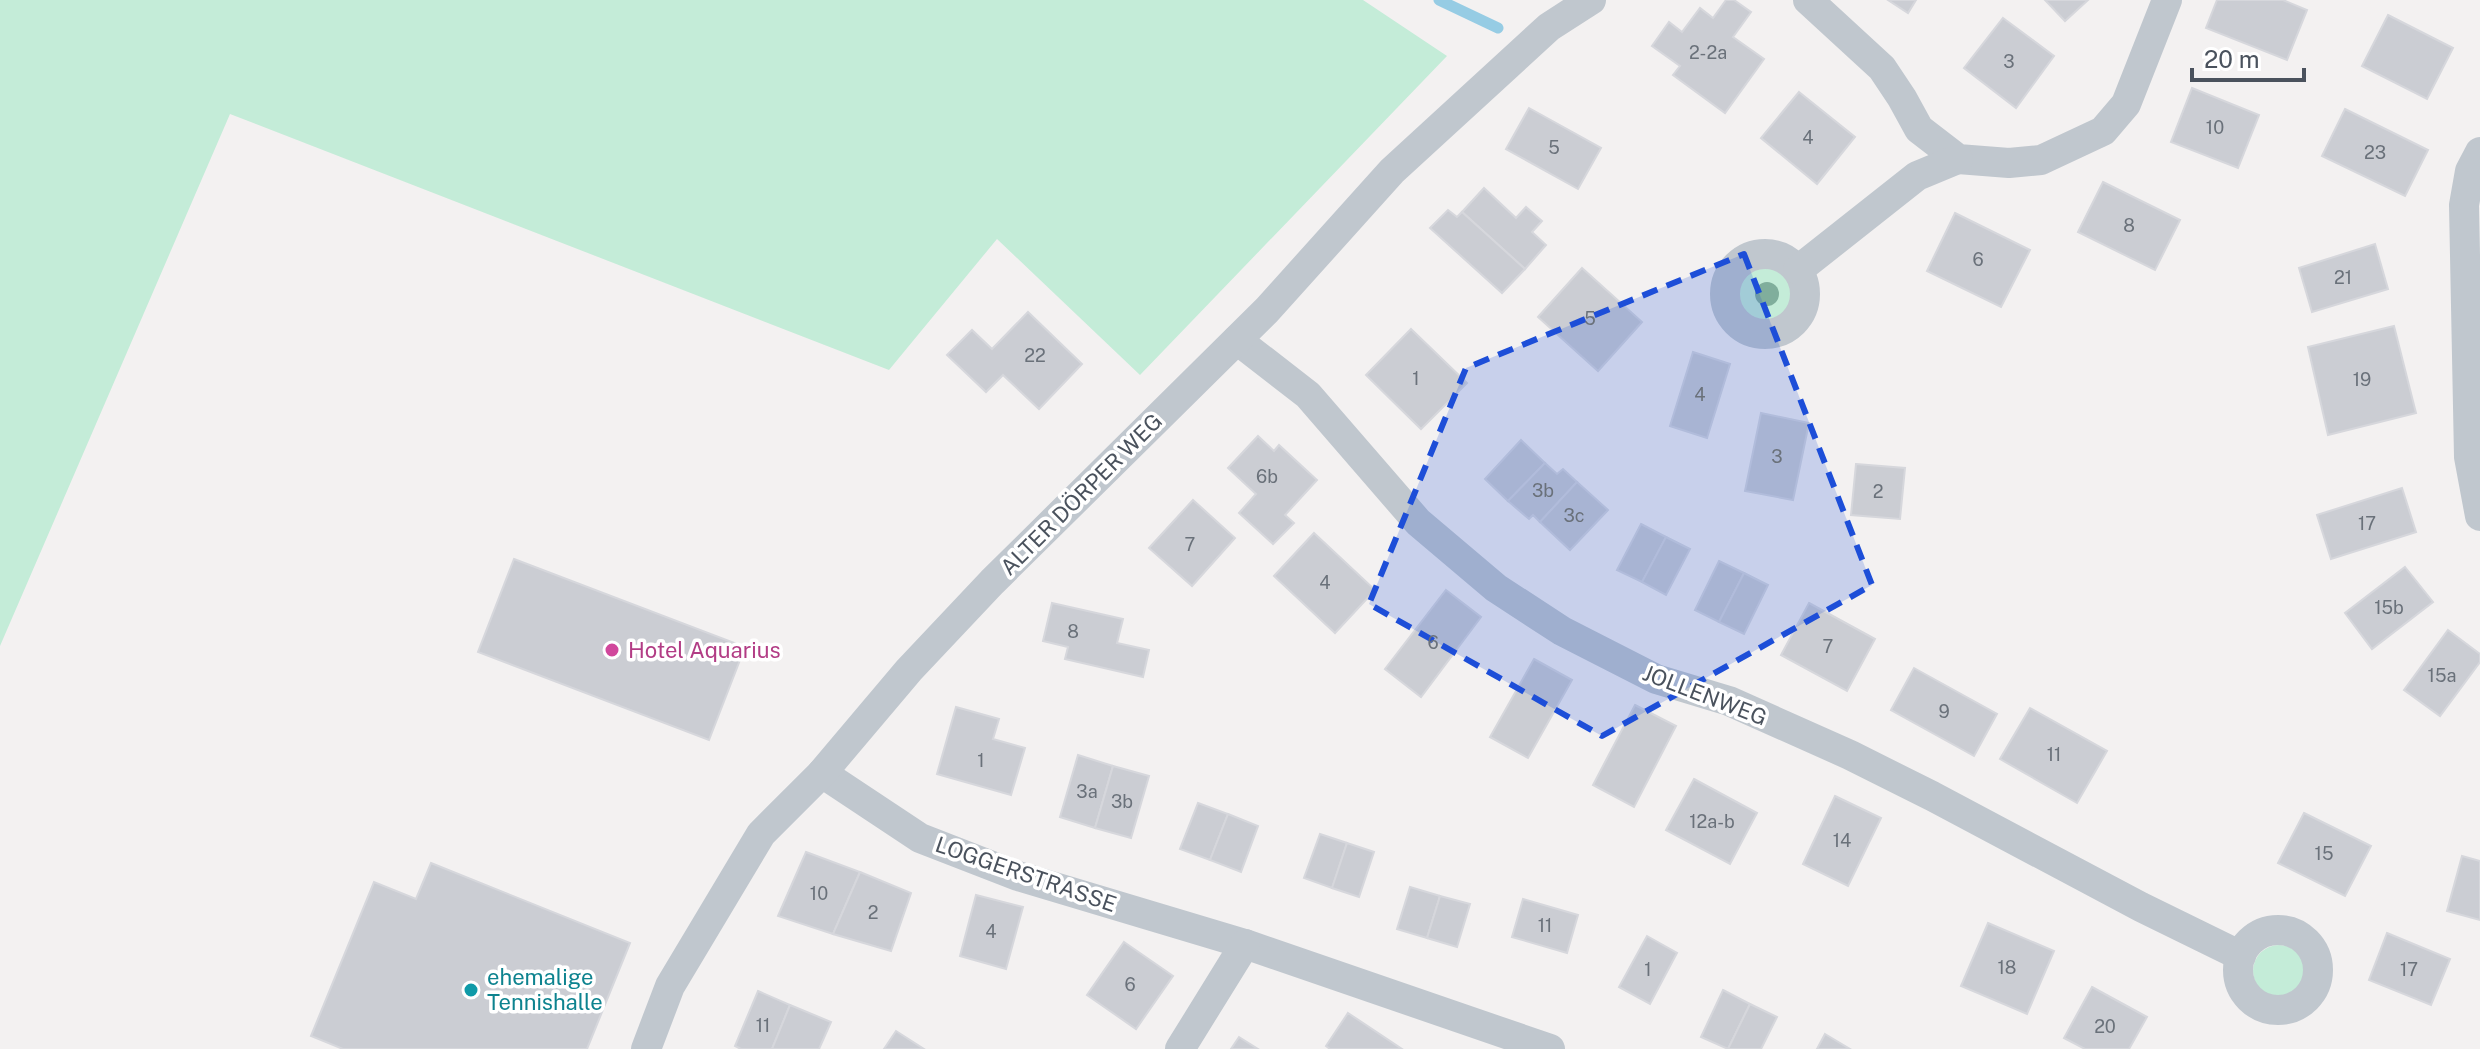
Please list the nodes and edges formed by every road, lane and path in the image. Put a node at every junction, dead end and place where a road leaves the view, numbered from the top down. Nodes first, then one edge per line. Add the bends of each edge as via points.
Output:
1 (1591, 0) edge
2 (1808, 0) edge
3 (2167, 0) edge
4 (1919, 129) junction
5 (2480, 152) edge
6 (1958, 159) junction
7 (1917, 176) junction
8 (1798, 270) dead end
9 (1237, 340) junction
10 (2480, 516) edge
11 (822, 773) junction
12 (1245, 944) junction
13 (2241, 956) dead end
14 (646, 1049) edge
15 (1180, 1049) edge
16 (1550, 1049) edge

1 - 9 street, ALTER DÖRPER WEG via 1549,27 1392,171
2 - 4 street via 1882,68
3 - 6 street via 2126,104 2103,131 2041,160
4 - 6 street
4 - 7 street
5 - 10 street via 2470,171 2464,205 2469,457
6 - 7 street
7 - 8 street
9 - 11 street, ALTER DÖRPER WEG via 992,582
9 - 13 street, JOLLENWEG via 1308,395 1418,522 1496,588 1562,631 1656,679 1729,701 1850,755
11 - 12 street, LOGGERSTRASSE via 920,838 1018,876
11 - 14 street, ALTER DÖRPER WEG via 761,834 670,986
12 - 15 street
12 - 16 street, LOGGERSTRASSE

